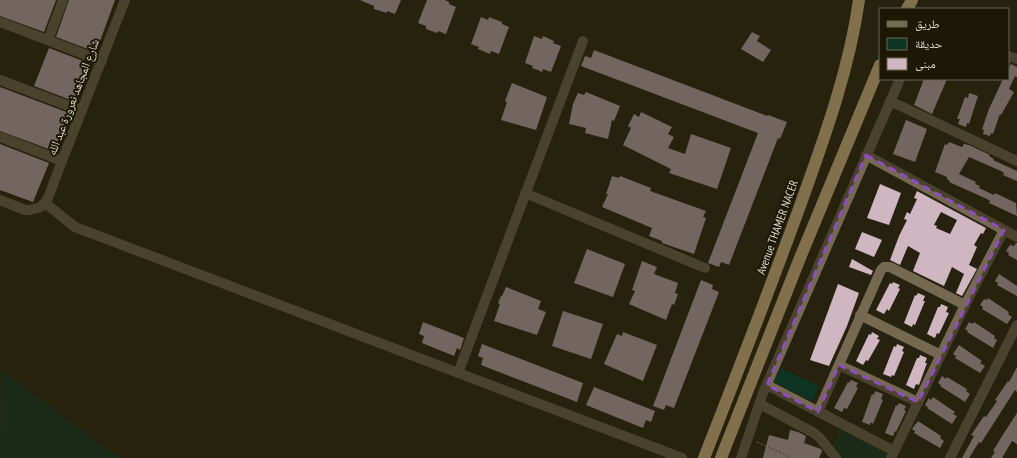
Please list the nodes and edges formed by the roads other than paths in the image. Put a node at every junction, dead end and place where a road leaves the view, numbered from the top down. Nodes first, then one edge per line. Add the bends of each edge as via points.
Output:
1 (63, 0) edge
2 (125, 0) edge
3 (859, 0) edge
4 (0, 22) edge
5 (48, 40) junction
6 (583, 41) dead end
7 (102, 61) junction
8 (879, 67) edge
9 (0, 80) edge
10 (900, 80) edge
11 (890, 102) junction
12 (82, 111) junction
13 (0, 137) edge
14 (866, 156) junction
15 (62, 161) junction
16 (1017, 161) edge
17 (525, 193) junction
18 (0, 200) edge
19 (46, 203) junction
20 (1004, 230) junction
21 (1017, 237) edge
22 (705, 268) dead end
23 (964, 305) junction
24 (860, 315) junction
25 (1017, 325) edge
26 (941, 355) junction
27 (839, 365) junction
28 (458, 373) junction
29 (767, 385) junction
30 (918, 402) junction
31 (760, 404) junction
32 (818, 412) junction
33 (893, 455) edge
34 (682, 458) edge
35 (704, 458) edge
36 (721, 458) edge
37 (741, 458) edge
38 (836, 458) edge
39 (950, 458) edge

1 - 5 street
2 - 7 street, شارع المجاهد نعرورة عبد الله
3 - 35 highway, Avenue THAMER NACER via 847,62 830,122 760,316
4 - 5 street
5 - 7 street
6 - 17 street
7 - 12 street, شارع المجاهد نعرورة عبد الله
8 - 36 highway
9 - 12 street
10 - 11 street
11 - 14 street
11 - 16 street
12 - 15 street, شارع المجاهد نعرورة عبد الله
13 - 15 street
14 - 20 street
14 - 29 street
15 - 19 street, شارع المجاهد نعرورة عبد الله
17 - 22 street
17 - 28 street
18 - 19 street via 25,210 41,207
19 - 28 street via 74,227
20 - 21 street
20 - 23 street
23 - 24 street via 886,266 881,270
23 - 26 street
24 - 26 street
24 - 27 street
25 - 39 street
26 - 30 street
27 - 30 street
27 - 32 street
28 - 34 street
29 - 31 street
29 - 32 street
30 - 33 street
31 - 37 street
31 - 38 street via 814,433
32 - 33 street

